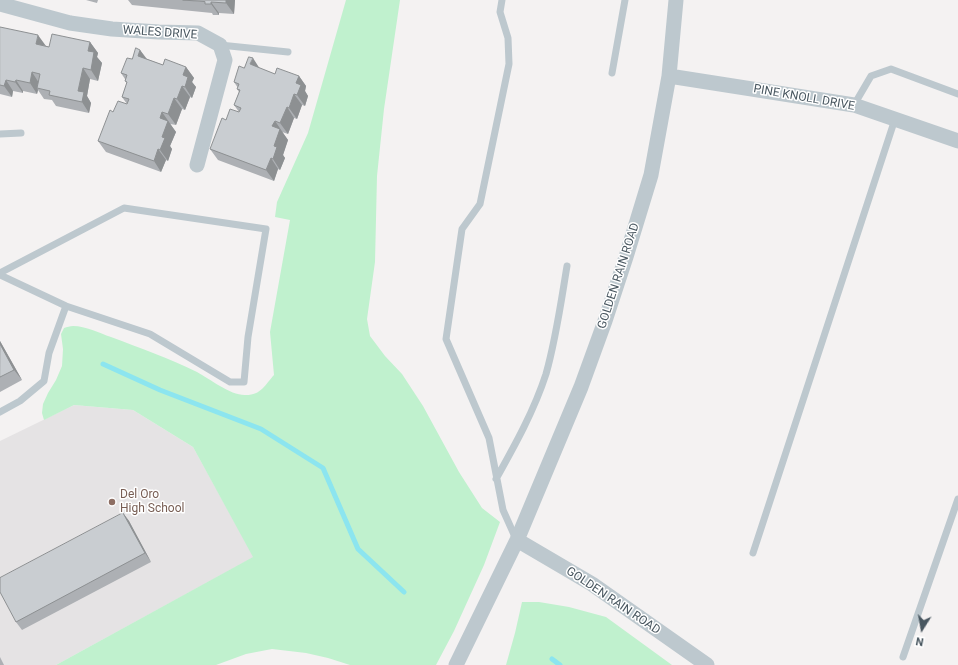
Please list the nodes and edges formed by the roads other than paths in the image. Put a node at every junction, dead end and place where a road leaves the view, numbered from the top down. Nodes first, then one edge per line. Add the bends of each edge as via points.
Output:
1 (502, 0) edge
2 (625, 0) edge
3 (676, 0) edge
4 (0, 4) edge
5 (220, 45) junction
6 (288, 52) dead end
7 (612, 73) dead end
8 (669, 76) junction
9 (958, 94) edge
10 (854, 105) junction
11 (895, 119) junction
12 (21, 133) dead end
13 (0, 134) edge
14 (958, 141) edge
15 (197, 165) dead end
16 (567, 266) dead end
17 (0, 274) edge
18 (66, 306) junction
19 (0, 412) edge
20 (496, 479) junction
21 (958, 499) edge
22 (517, 540) junction
23 (753, 552) dead end
24 (903, 657) dead end
25 (456, 665) edge
26 (706, 665) edge

1 - 20 lane via 500,12 508,38 509,64 480,204 462,229 446,339 488,438
2 - 7 lane
3 - 8 street, GOLDEN RAIN ROAD
4 - 5 street, WALES DRIVE via 70,23 112,29 198,33
5 - 6 lane
5 - 15 street via 225,60
8 - 10 street, PINE KNOLL DRIVE
8 - 22 street, GOLDEN RAIN ROAD via 651,175 607,314 581,387
9 - 10 lane via 890,69 870,76
10 - 11 street, PINE KNOLL DRIVE
11 - 14 street, PINE KNOLL DRIVE
11 - 23 lane
12 - 13 lane
16 - 20 lane via 553,348 545,376 533,408
17 - 18 lane
17 - 18 lane via 124,208 266,229 248,337 244,382 230,382 150,334
18 - 19 lane via 50,353 44,381 20,401
20 - 22 lane via 503,510
21 - 24 lane
22 - 25 street, GOLDEN RAIN ROAD
22 - 26 street, GOLDEN RAIN ROAD via 592,584

